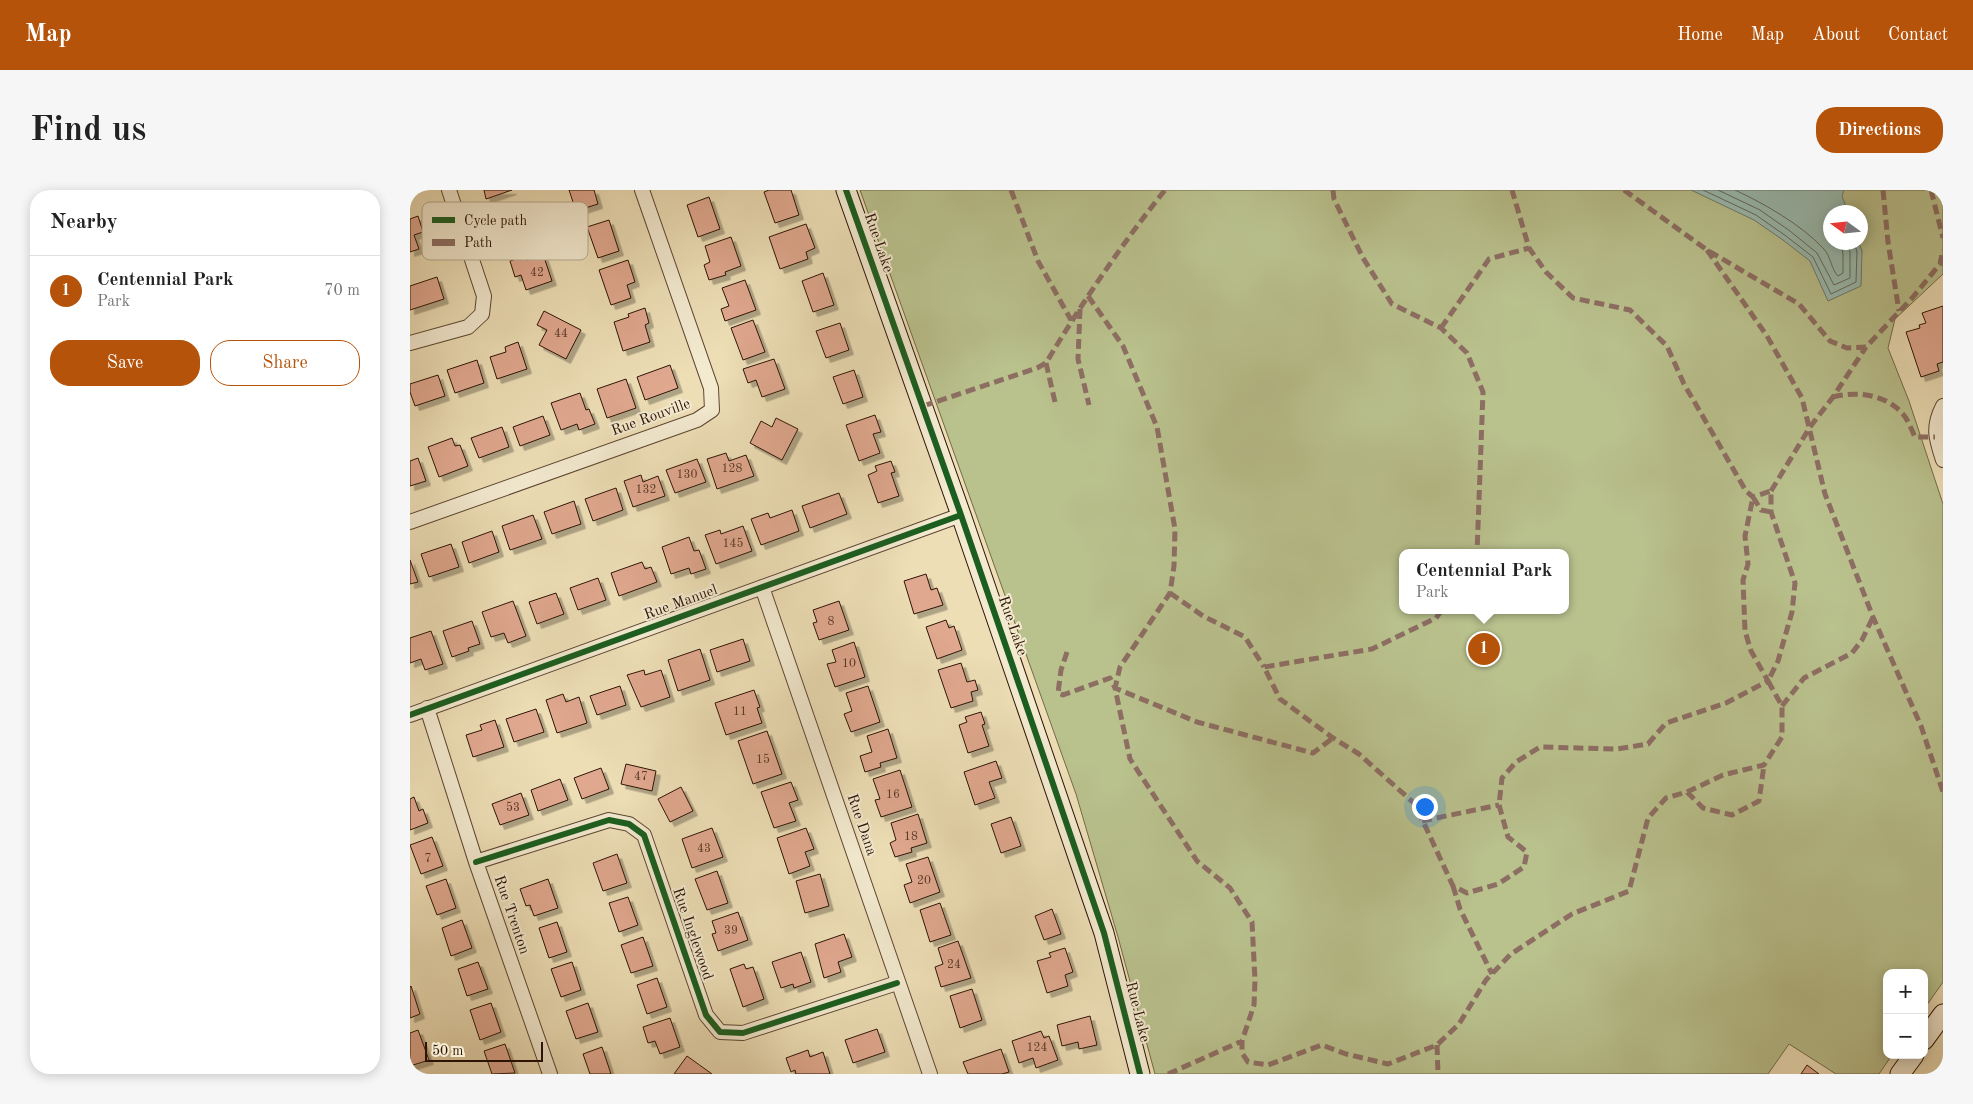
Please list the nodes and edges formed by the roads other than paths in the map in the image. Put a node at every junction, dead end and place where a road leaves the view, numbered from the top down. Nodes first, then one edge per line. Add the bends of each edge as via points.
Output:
1 (449, 190) edge
2 (642, 190) edge
3 (846, 190) edge
4 (453, 202) edge
5 (472, 260) edge
6 (410, 343) edge
7 (1943, 406) edge
8 (1943, 460) edge
9 (961, 515) junction
10 (410, 522) edge
11 (762, 587) junction
12 (427, 708) junction
13 (410, 714) edge
14 (476, 862) junction
15 (897, 983) junction
16 (1943, 1014) edge
17 (1928, 1035) edge
18 (1911, 1059) edge
19 (1137, 1073) edge
20 (550, 1074) edge
21 (930, 1074) edge
22 (1900, 1074) edge

1 - 4 street
2 - 10 street, Rue Rouville via 711,388 712,410 697,420
3 - 9 street, Rue Lake
5 - 6 street via 484,296 482,314 468,327
7 - 8 street via 1937,417 1935,437
9 - 11 street, Rue Manuel
9 - 19 street, Rue Lake via 1104,934
11 - 12 street, Rue Manuel
11 - 15 street, Rue Dana
12 - 13 street, Rue Manuel
12 - 14 street, Rue Trenton
14 - 15 street, Rue Inglewood via 609,820 629,824 644,835 706,1015 720,1032 743,1033
14 - 20 street, Rue Trenton
15 - 21 street, Rue Dana
16 - 17 street
18 - 22 street

